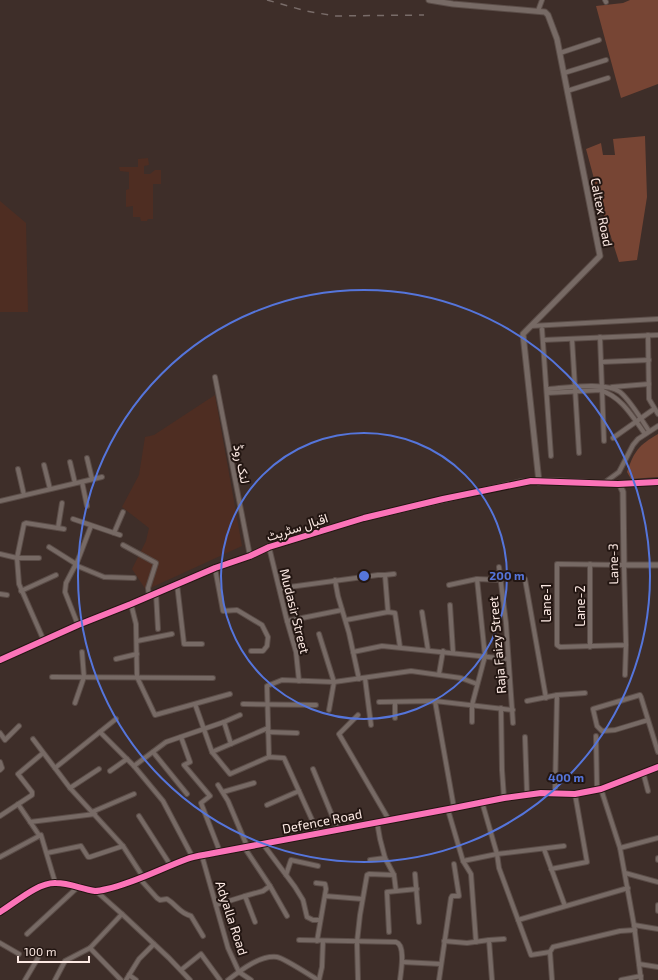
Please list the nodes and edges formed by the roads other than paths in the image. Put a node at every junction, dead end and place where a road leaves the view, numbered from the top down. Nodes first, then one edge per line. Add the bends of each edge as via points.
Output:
1 (429, 0) edge
2 (462, 0) edge
3 (542, 0) edge
4 (453, 4) junction
5 (538, 11) junction
6 (599, 40) dead end
7 (560, 53) junction
8 (606, 60) dead end
9 (564, 74) junction
10 (608, 78) dead end
11 (567, 91) junction
12 (658, 319) edge
13 (531, 326) junction
14 (542, 329) dead end
15 (658, 334) edge
16 (648, 335) junction
17 (600, 337) junction
18 (572, 339) junction
19 (543, 340) junction
20 (648, 360) junction
21 (601, 362) junction
22 (215, 377) dead end
23 (649, 384) junction
24 (610, 387) junction
25 (602, 388) junction
26 (576, 389) junction
27 (547, 391) junction
28 (654, 409) junction
29 (658, 414) edge
30 (638, 419) junction
31 (658, 426) edge
32 (650, 431) junction
33 (645, 434) junction
34 (613, 438) dead end
35 (604, 441) dead end
36 (579, 453) dead end
37 (551, 456) dead end
38 (87, 458) dead end
39 (70, 462) dead end
40 (44, 465) dead end
41 (18, 469) dead end
42 (102, 477) dead end
43 (92, 479) junction
44 (82, 482) junction
45 (539, 482) junction
46 (658, 482) edge
47 (75, 483) junction
48 (604, 483) junction
49 (618, 484) junction
50 (50, 490) junction
51 (24, 495) junction
52 (0, 501) edge
53 (62, 503) dead end
54 (87, 506) dead end
55 (123, 512) dead end
56 (73, 519) dead end
57 (91, 526) junction
58 (58, 528) junction
59 (64, 529) dead end
60 (114, 533) junction
61 (120, 536) dead end
62 (123, 545) dead end
63 (49, 547) dead end
64 (269, 547) junction
65 (0, 554) edge
66 (250, 556) junction
67 (18, 558) junction
68 (39, 558) dead end
69 (75, 564) junction
70 (590, 564) junction
71 (624, 565) junction
72 (658, 565) edge
73 (499, 566) dead end
74 (215, 568) junction
75 (394, 574) dead end
76 (56, 575) dead end
77 (385, 575) junction
78 (134, 578) dead end
79 (477, 579) junction
80 (525, 579) dead end
81 (335, 580) junction
82 (501, 580) junction
83 (177, 584) junction
84 (449, 585) dead end
85 (21, 591) junction
86 (280, 591) junction
87 (156, 593) junction
88 (0, 594) edge
89 (7, 595) dead end
90 (149, 596) junction
91 (131, 604) junction
92 (450, 604) dead end
93 (342, 610) junction
94 (388, 612) junction
95 (422, 612) dead end
96 (346, 620) junction
97 (287, 621) junction
98 (78, 625) junction
99 (158, 629) dead end
100 (172, 634) dead end
101 (319, 634) dead end
102 (44, 641) junction
103 (137, 641) junction
104 (202, 644) dead end
105 (626, 646) junction
106 (400, 647) junction
107 (590, 647) junction
108 (428, 650) junction
109 (251, 651) dead end
110 (443, 651) junction
111 (82, 652) dead end
112 (353, 652) junction
113 (453, 652) junction
114 (137, 654) junction
115 (485, 656) junction
116 (116, 659) dead end
117 (508, 659) junction
118 (0, 660) edge
119 (439, 674) junction
120 (625, 675) dead end
121 (52, 677) dead end
122 (84, 677) junction
123 (137, 677) junction
124 (213, 678) dead end
125 (365, 678) junction
126 (359, 679) junction
127 (300, 681) junction
128 (334, 682) junction
129 (477, 684) junction
130 (585, 693) dead end
131 (230, 694) dead end
132 (557, 695) junction
133 (546, 698) junction
134 (436, 701) junction
135 (528, 701) dead end
136 (379, 702) dead end
137 (395, 702) junction
138 (75, 703) dead end
139 (195, 704) junction
140 (243, 704) dead end
141 (268, 704) junction
142 (316, 705) dead end
143 (472, 705) junction
144 (501, 708) junction
145 (329, 710) dead end
146 (513, 710) junction
147 (240, 714) dead end
148 (358, 715) dead end
149 (395, 718) dead end
150 (116, 719) dead end
151 (648, 720) junction
152 (224, 722) junction
153 (472, 722) dead end
154 (513, 723) dead end
155 (371, 725) dead end
156 (19, 726) dead end
157 (204, 729) junction
158 (268, 730) junction
159 (100, 732) junction
160 (0, 733) edge
161 (297, 733) dead end
162 (596, 736) dead end
163 (181, 737) junction
164 (525, 737) dead end
165 (5, 740) junction
166 (33, 740) dead end
167 (0, 742) edge
168 (231, 744) junction
169 (153, 752) junction
170 (212, 752) junction
171 (658, 752) edge
172 (44, 753) junction
173 (268, 757) junction
174 (126, 759) junction
175 (0, 762) edge
176 (134, 766) junction
177 (658, 766) edge
178 (55, 768) junction
179 (99, 769) dead end
180 (313, 769) dead end
181 (0, 770) edge
182 (110, 771) dead end
183 (643, 772) junction
184 (254, 783) dead end
185 (218, 785) dead end
186 (70, 788) junction
187 (599, 789) junction
188 (299, 791) junction
189 (223, 792) junction
190 (648, 792) dead end
191 (555, 793) junction
192 (134, 794) dead end
193 (187, 794) dead end
194 (527, 794) junction
195 (575, 794) junction
196 (504, 798) junction
197 (482, 802) junction
198 (18, 804) junction
199 (267, 806) dead end
200 (454, 808) junction
201 (448, 810) junction
202 (94, 813) junction
203 (0, 816) edge
204 (139, 816) dead end
205 (389, 820) junction
206 (30, 822) junction
207 (378, 822) junction
208 (338, 830) junction
209 (318, 833) junction
210 (39, 835) junction
211 (658, 838) edge
212 (263, 844) junction
213 (123, 846) junction
214 (564, 846) dead end
215 (246, 847) junction
216 (620, 848) junction
217 (544, 849) junction
218 (220, 852) junction
219 (47, 853) junction
220 (497, 854) junction
221 (202, 856) junction
222 (0, 857) edge
223 (193, 858) junction
224 (385, 858) junction
225 (370, 860) dead end
226 (463, 861) junction
227 (454, 864) dead end
228 (171, 866) junction
229 (318, 866) dead end
230 (551, 869) junction
231 (625, 873) junction
232 (415, 874) dead end
233 (286, 875) junction
234 (394, 875) junction
235 (141, 878) junction
236 (55, 882) junction
237 (658, 882) edge
238 (316, 883) dead end
239 (79, 886) junction
240 (270, 886) junction
241 (628, 888) junction
242 (417, 889) junction
243 (96, 891) junction
244 (396, 891) junction
245 (245, 896) junction
246 (325, 896) junction
247 (362, 900) junction
248 (216, 905) junction
249 (658, 905) edge
250 (565, 906) junction
251 (658, 911) edge
252 (0, 912) edge
253 (122, 914) junction
254 (287, 916) dead end
255 (320, 920) junction
256 (518, 920) junction
257 (255, 922) dead end
258 (419, 922) dead end
259 (635, 927) junction
260 (658, 929) edge
261 (389, 932) dead end
262 (27, 934) dead end
263 (203, 936) dead end
264 (504, 939) dead end
265 (299, 940) dead end
266 (489, 940) junction
267 (317, 941) junction
268 (323, 941) junction
269 (444, 941) junction
270 (357, 942) junction
271 (476, 942) junction
272 (0, 943) edge
273 (154, 944) junction
274 (90, 948) junction
275 (550, 952) junction
276 (19, 954) dead end
277 (38, 958) dead end
278 (402, 962) junction
279 (441, 964) junction
280 (639, 964) junction
281 (658, 967) edge
282 (181, 970) junction
283 (239, 972) junction
284 (129, 975) junction
285 (186, 978) edge
286 (641, 978) edge
287 (27, 980) edge
288 (56, 980) edge
289 (121, 980) edge
290 (126, 980) edge
291 (136, 980) edge
292 (190, 980) edge
293 (220, 980) edge
294 (228, 980) edge
295 (251, 980) edge
296 (319, 980) edge
297 (358, 980) edge
298 (400, 980) edge
299 (439, 980) edge
300 (492, 980) edge
301 (552, 980) edge
302 (621, 980) edge

1 - 4 street
2 - 4 street
3 - 5 street
4 - 5 street
5 - 7 street, Caltex Road via 545,12 548,16
6 - 7 street
7 - 9 street, Caltex Road
8 - 9 street
9 - 11 street, Caltex Road
10 - 11 street
11 - 13 street, Caltex Road via 600,256
12 - 13 street
13 - 45 street, Caltex Road via 524,334
14 - 19 street
15 - 16 street
16 - 17 street
16 - 20 street
17 - 18 street
17 - 21 street
18 - 19 street
18 - 26 street
19 - 27 street
20 - 21 street
20 - 23 street
21 - 25 street
22 - 66 street, لنک روڈ
23 - 24 street
23 - 28 street via 649,399
24 - 25 street
24 - 30 street via 620,392
25 - 26 street
25 - 30 street
25 - 35 street
26 - 27 street
26 - 36 street
27 - 37 street
28 - 29 street
28 - 30 street
30 - 32 street
30 - 33 street
30 - 34 street
31 - 32 street
32 - 33 street
33 - 48 street via 633,445 619,472
38 - 43 street
39 - 47 street
40 - 50 street
41 - 51 street
42 - 43 street
43 - 44 street
44 - 47 street
44 - 54 street
45 - 48 street, اقبال سٹریٹ
45 - 64 street, اقبال سٹریٹ via 515,484 364,518
46 - 49 street
47 - 50 street
48 - 49 street, اقبال سٹریٹ
49 - 71 street, Lane-3 via 623,492
50 - 51 street
51 - 52 street
53 - 58 street
55 - 60 street
56 - 57 street
57 - 60 street
57 - 69 street
58 - 59 street
58 - 67 street via 24,524
60 - 61 street
62 - 90 street via 156,563 148,588
63 - 69 street
64 - 66 street, اقبال سٹریٹ
64 - 86 street, Mudasir Street
65 - 67 street
66 - 74 street, اقبال سٹریٹ
67 - 68 street
67 - 85 street
69 - 78 street via 104,577
69 - 98 street via 66,583 65,592
70 - 71 street
70 - 107 street, Lane-2
70 - 107 street, Lane-1 via 556,564 557,645
71 - 72 street
71 - 105 street, Lane-3
73 - 82 street, Raja Faizy Street
74 - 83 street, اقبال سٹریٹ
74 - 109 street via 223,611 237,610 262,625 268,636 267,646 263,651
75 - 77 street
76 - 85 street
77 - 81 street
77 - 94 street
79 - 82 street
79 - 84 street
79 - 115 street
80 - 133 street
81 - 86 street via 282,588
81 - 93 street
82 - 117 street, Raja Faizy Street
83 - 87 street, اقبال سٹریٹ
83 - 104 street via 184,644
85 - 102 street
86 - 97 street, Mudasir Street
87 - 90 street, اقبال سٹریٹ
87 - 99 street
88 - 89 street
90 - 91 street, اقبال سٹریٹ
91 - 98 street, اقبال سٹریٹ
91 - 103 street
92 - 113 street
93 - 96 street
93 - 97 street
94 - 96 street
94 - 106 street via 395,613
95 - 108 street
96 - 112 street
97 - 127 street, Mudasir Street via 296,652
98 - 102 street, اقبال سٹریٹ
100 - 103 street
101 - 128 street
102 - 118 street, اقبال سٹریٹ
103 - 114 street
105 - 107 street
105 - 120 street, Lane-3
106 - 108 street
106 - 112 street via 382,646
108 - 110 street
110 - 113 street
110 - 119 street
111 - 122 street
112 - 126 street
113 - 115 street
114 - 116 street
114 - 123 street
115 - 117 street
115 - 129 street
117 - 146 street, Raja Faizy Street
119 - 125 street via 411,670
119 - 129 street
121 - 122 street
122 - 123 street
122 - 138 street
123 - 124 street
123 - 139 street via 155,715
125 - 126 street
125 - 155 street
126 - 128 street
127 - 128 street
127 - 141 street via 282,680 267,686
128 - 145 street
129 - 143 street
130 - 132 street
131 - 139 street
132 - 133 street
132 - 191 street
133 - 135 street
134 - 137 street
134 - 143 street
134 - 200 street
136 - 137 street
137 - 149 street
139 - 157 street
140 - 141 street
141 - 142 street
141 - 158 street
143 - 144 street
143 - 153 street
144 - 146 street
144 - 196 street
146 - 154 street, Raja Faizy Street
147 - 152 street
148 - 205 street via 339,734
150 - 159 street
151 - 151 street via 640,695 593,709 597,726 602,731 615,730
151 - 171 street
152 - 157 street
152 - 168 street
156 - 165 street
157 - 163 street
157 - 170 street
158 - 161 street
158 - 168 street
158 - 173 street
159 - 174 street
159 - 178 street
160 - 165 street
162 - 187 street
163 - 169 street via 166,742
163 - 218 street via 190,762 184,765 210,796 201,803
164 - 194 street
165 - 167 street
166 - 172 street
168 - 170 street
169 - 176 street
169 - 193 street
170 - 173 street via 230,774
172 - 178 street
172 - 198 street via 19,772 18,776 32,794
173 - 188 street via 284,758
174 - 176 street
174 - 182 street
175 - 181 street
176 - 223 street via 163,801
177 - 183 street, Defence Road
178 - 186 street
179 - 186 street
180 - 208 street
183 - 187 street, Defence Road
183 - 190 street
184 - 189 street
185 - 189 street
186 - 202 street
187 - 195 street, Defence Road
187 - 216 street
188 - 199 street
188 - 209 street
189 - 215 street
191 - 194 street, Defence Road
191 - 195 street, Defence Road
192 - 202 street
194 - 196 street, Defence Road
195 - 230 street via 588,862
196 - 197 street, Defence Road
197 - 200 street, Defence Road
197 - 220 street
198 - 203 street
198 - 206 street
200 - 201 street, Defence Road
201 - 205 street, Defence Road
201 - 226 street
202 - 206 street
202 - 213 street
204 - 228 street
205 - 207 street, Defence Road
206 - 210 street
207 - 208 street, Defence Road
207 - 224 street
208 - 209 street, Defence Road
209 - 212 street, Defence Road
210 - 219 street
210 - 222 street
211 - 216 street
212 - 215 street, Defence Road
212 - 233 street
213 - 219 street via 90,858 80,846
213 - 235 street
214 - 217 street
215 - 218 street, Defence Road
215 - 240 street
216 - 231 street
217 - 220 street
217 - 230 street
218 - 221 street, Defence Road
219 - 236 street
220 - 226 street
220 - 256 street
221 - 223 street, Defence Road
221 - 248 street, Adyalla Road
223 - 228 street, Defence Road
224 - 225 street
224 - 234 street
226 - 271 street via 471,874
227 - 269 street via 459,896 451,898
228 - 235 street, Defence Road
229 - 233 street via 291,860
230 - 250 street
231 - 237 street
231 - 241 street
232 - 242 street
233 - 255 street via 303,900 307,916 313,920
234 - 244 street
234 - 247 street via 367,875
235 - 243 street, Defence Road
235 - 263 street via 156,898 167,898 182,914 190,916
236 - 239 street, Defence Road
236 - 252 street, Defence Road via 41,886
238 - 246 street via 325,884
239 - 243 street, Defence Road
239 - 262 street
240 - 245 street via 263,891
240 - 254 street
241 - 250 street
241 - 259 street
242 - 244 street
242 - 258 street
243 - 253 street
244 - 261 street via 387,892
245 - 248 street
245 - 257 street
246 - 247 street
246 - 255 street
247 - 270 street
248 - 283 street, Adyalla Road via 228,948
249 - 251 street
250 - 256 street
253 - 273 street
253 - 274 street
255 - 267 street
256 - 275 street via 531,956
259 - 260 street
259 - 275 street via 555,947
259 - 280 street
264 - 266 street
265 - 267 street
266 - 271 street
266 - 300 street
267 - 268 street
268 - 270 street
268 - 296 street
269 - 271 street
269 - 279 street
270 - 278 street via 399,943
270 - 297 street
272 - 276 street
273 - 282 street
273 - 284 street via 139,959
274 - 288 street via 65,962
274 - 289 street
275 - 301 street
277 - 287 street
278 - 279 street
278 - 298 street
279 - 299 street
280 - 281 street
280 - 286 street
282 - 285 street
282 - 293 street via 201,954
283 - 294 street
283 - 295 street, Adyalla Road
283 - 296 street via 264,958 279,957
284 - 290 street
284 - 291 street
285 - 292 street
286 - 302 street

